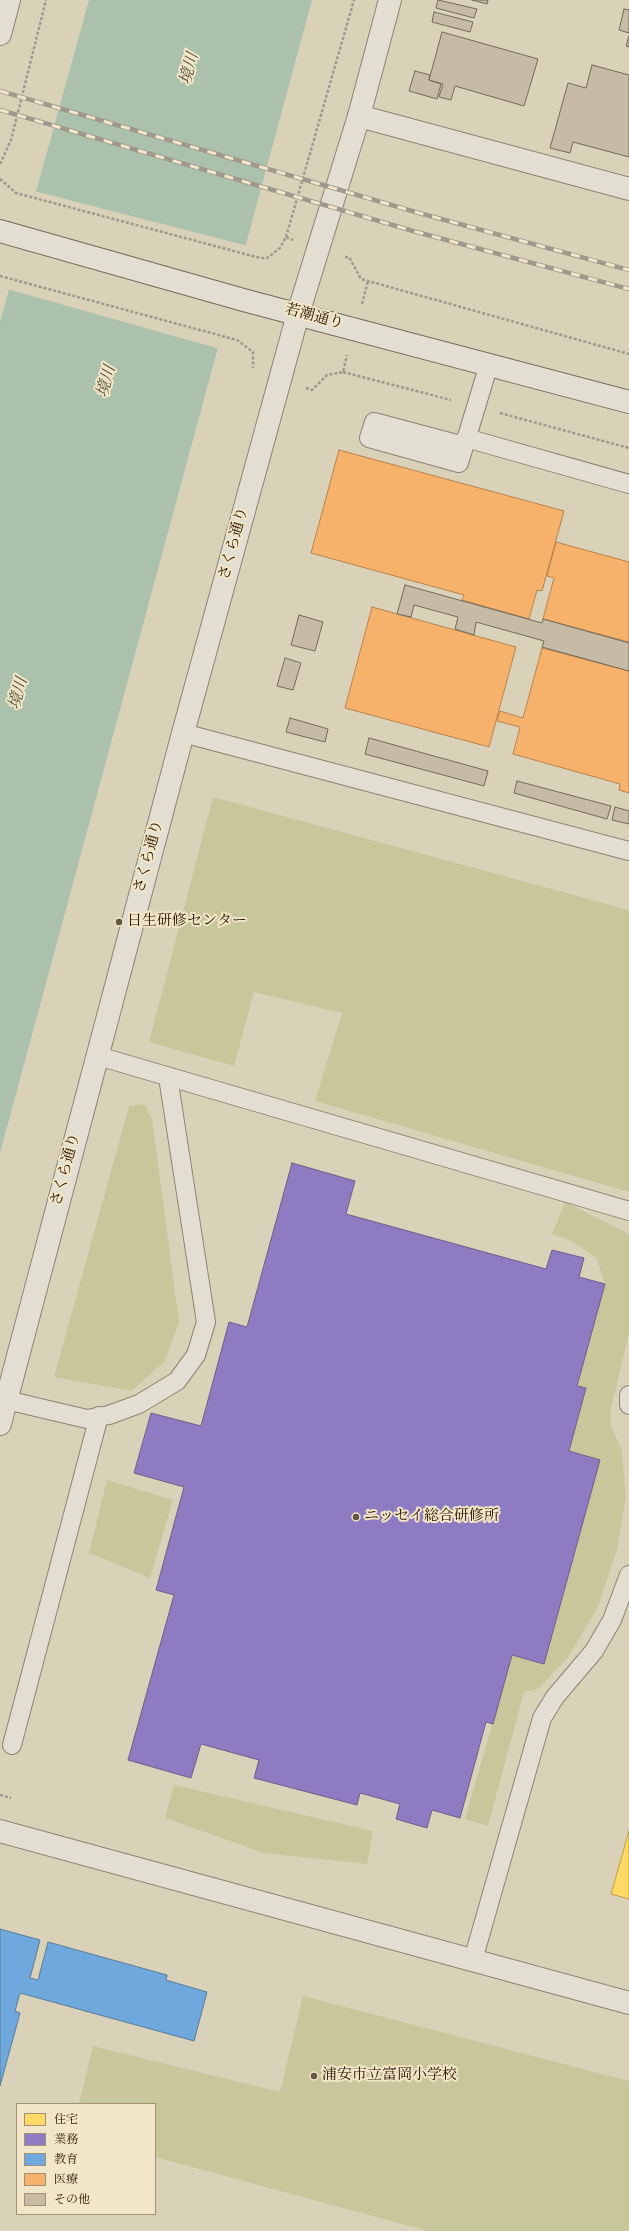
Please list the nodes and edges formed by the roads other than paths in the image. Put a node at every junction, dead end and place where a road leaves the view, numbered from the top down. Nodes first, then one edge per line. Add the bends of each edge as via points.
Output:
1 (9, 0) edge
2 (390, 0) edge
3 (0, 34) edge
4 (360, 116) junction
5 (629, 189) edge
6 (1, 231) edge
7 (298, 314) junction
8 (489, 364) junction
9 (629, 402) edge
10 (629, 484) edge
11 (183, 733) junction
12 (629, 852) edge
13 (98, 1056) junction
14 (168, 1077) junction
15 (629, 1210) edge
16 (629, 1395) edge
17 (6, 1400) junction
18 (629, 1405) edge
19 (99, 1416) junction
20 (0, 1424) edge
21 (629, 1575) edge
22 (12, 1745) dead end
23 (0, 1831) edge
24 (473, 1960) junction
25 (629, 2003) edge

1 - 3 street
2 - 4 street, さくら通り
4 - 5 street
4 - 7 street, さくら通り
6 - 7 street, 若潮通り
7 - 8 street, 若潮通り
7 - 11 street, さくら通り
8 - 9 street, 若潮通り
8 - 10 lane via 465,442
11 - 12 lane
11 - 13 street, さくら通り
13 - 14 lane
13 - 17 street, さくら通り
14 - 15 lane
14 - 19 lane via 206,1322 196,1355 177,1381 139,1404
16 - 18 lane
17 - 19 lane via 87,1418
17 - 20 street, さくら通り
19 - 22 lane
21 - 24 lane via 612,1620 594,1651 555,1697 542,1718
23 - 24 street
24 - 25 street

